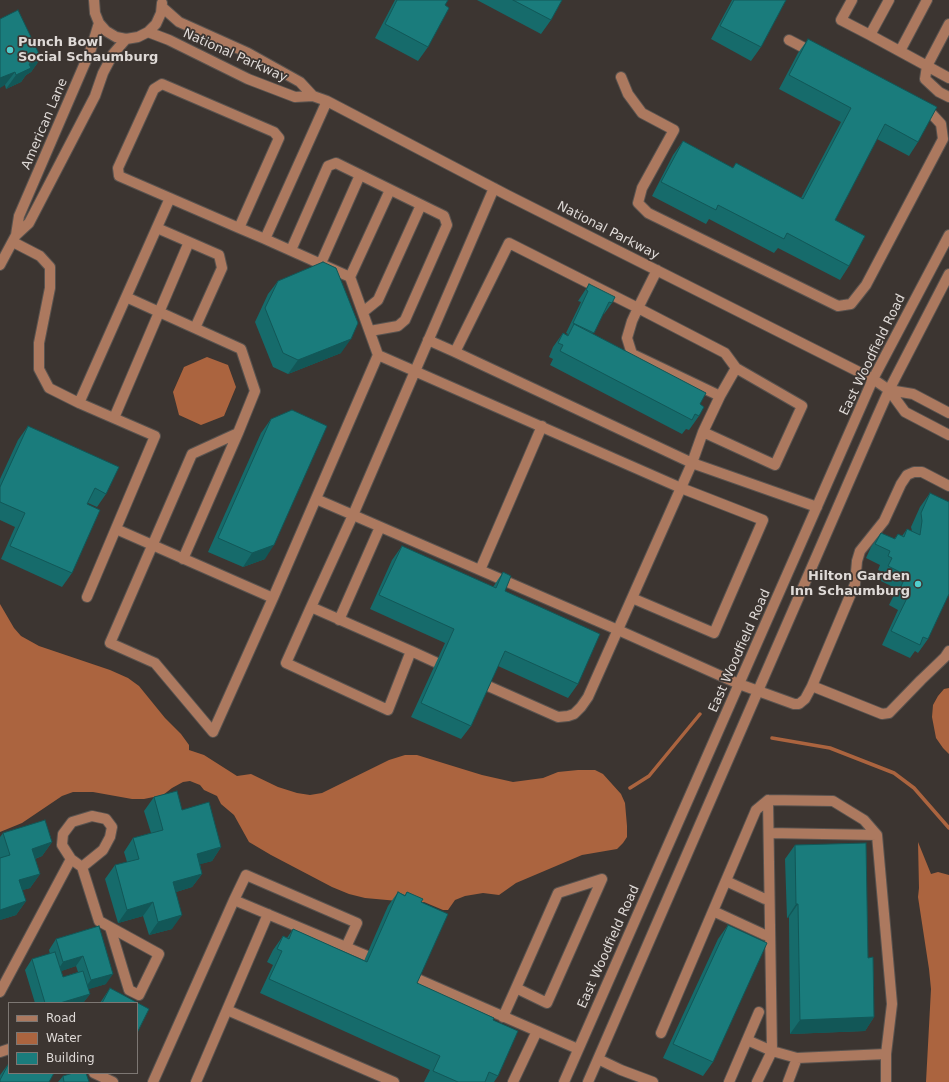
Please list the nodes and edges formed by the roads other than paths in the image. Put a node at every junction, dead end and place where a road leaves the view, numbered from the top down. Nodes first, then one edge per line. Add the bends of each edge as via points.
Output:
1 (852, 0) edge
2 (889, 0) edge
3 (927, 0) edge
4 (93, 1) edge
5 (161, 3) edge
6 (99, 23) junction
7 (949, 24) edge
8 (148, 32) junction
9 (870, 35) junction
10 (126, 39) junction
11 (789, 40) dead end
12 (900, 51) junction
13 (824, 58) edge
14 (927, 66) junction
15 (621, 77) dead end
16 (949, 78) edge
17 (313, 96) junction
18 (949, 97) edge
19 (327, 101) junction
20 (915, 104) edge
21 (360, 175) junction
22 (494, 188) junction
23 (390, 190) junction
24 (170, 198) junction
25 (422, 205) junction
26 (156, 228) junction
27 (239, 228) junction
28 (949, 235) edge
29 (14, 238) junction
30 (265, 239) junction
31 (190, 242) junction
32 (291, 250) junction
33 (321, 263) junction
34 (0, 265) edge
35 (657, 270) junction
36 (949, 274) edge
37 (350, 277) junction
38 (126, 297) junction
39 (638, 308) junction
40 (159, 312) junction
41 (363, 312) junction
42 (195, 328) junction
43 (370, 331) junction
44 (428, 340) junction
45 (455, 352) junction
46 (378, 355) junction
47 (736, 368) junction
48 (415, 370) junction
49 (874, 379) junction
50 (889, 390) junction
51 (720, 396) junction
52 (79, 403) junction
53 (949, 412) edge
54 (114, 418) junction
55 (542, 426) junction
56 (703, 432) junction
57 (238, 433) junction
58 (949, 435) edge
59 (692, 463) junction
60 (949, 486) edge
61 (681, 488) junction
62 (316, 499) junction
63 (817, 507) junction
64 (352, 515) junction
65 (380, 527) junction
66 (116, 529) junction
67 (152, 545) junction
68 (183, 559) junction
69 (480, 570) junction
70 (87, 597) dead end
71 (273, 598) junction
72 (632, 598) junction
73 (311, 607) junction
74 (339, 620) junction
75 (618, 630) junction
76 (410, 651) junction
77 (949, 651) edge
78 (434, 662) dead end
79 (739, 684) junction
80 (488, 686) edge
81 (812, 686) junction
82 (759, 691) junction
83 (768, 800) junction
84 (769, 833) junction
85 (877, 835) junction
86 (71, 859) junction
87 (82, 867) junction
88 (726, 881) junction
89 (765, 899) dead end
90 (234, 900) junction
91 (713, 912) junction
92 (268, 914) junction
93 (110, 927) junction
94 (765, 935) dead end
95 (346, 947) junction
96 (516, 988) junction
97 (0, 992) edge
98 (227, 1010) junction
99 (759, 1012) dead end
100 (503, 1016) junction
101 (537, 1031) junction
102 (661, 1033) dead end
103 (747, 1040) junction
104 (578, 1050) junction
105 (772, 1051) junction
106 (886, 1054) junction
107 (598, 1058) junction
108 (798, 1058) junction
109 (96, 1074) edge
110 (113, 1082) edge
111 (152, 1082) edge
112 (196, 1082) edge
113 (394, 1082) edge
114 (513, 1082) edge
115 (564, 1082) edge
116 (588, 1082) edge
117 (653, 1082) edge
118 (729, 1082) edge
119 (757, 1082) edge
120 (788, 1082) edge
121 (886, 1082) edge

1 - 9 street via 841,20
2 - 9 street
3 - 12 street
4 - 6 street
5 - 8 street via 161,13 156,24
5 - 17 street, National Parkway via 179,22 248,53 300,82
6 - 10 street via 106,32
6 - 29 street, American Lane via 91,49 19,216
7 - 14 street
8 - 10 street
8 - 17 street, National Parkway via 248,79 295,97
9 - 12 street
10 - 29 street, American Lane via 112,54 95,96 29,223
11 - 13 street
12 - 14 street
14 - 16 street
14 - 18 street via 924,79
15 - 20 street via 628,94 642,113 674,130 642,188 638,203 648,213 838,306 851,304 866,285 943,139 941,124 929,111
17 - 19 street, National Parkway
19 - 22 street, National Parkway
19 - 30 street
21 - 23 street
21 - 32 street via 336,163 328,166
21 - 33 street
22 - 35 street, National Parkway
22 - 44 street
23 - 25 street
23 - 37 street
24 - 26 street
24 - 27 street
24 - 27 street via 119,176 118,168 154,89 162,84 274,132 279,138
25 - 41 street via 378,300
25 - 43 street via 444,216 447,225 405,320 398,326
26 - 31 street
26 - 38 street
27 - 30 street
28 - 49 street, East Woodfield Road
29 - 34 street, American Lane
29 - 52 street via 40,256 50,267 50,288 39,343 39,369 49,388
30 - 32 street
31 - 40 street
31 - 42 street via 219,255 222,268
32 - 33 street
33 - 37 street
35 - 39 street
35 - 49 street, National Parkway
36 - 50 street
37 - 41 street
38 - 40 street
38 - 52 street
39 - 45 street via 509,243
39 - 47 street via 725,353
39 - 51 street via 627,338 632,354
40 - 42 street
40 - 54 street
41 - 43 street
42 - 57 street via 240,349 255,391
43 - 46 street
44 - 45 street
44 - 48 street
45 - 59 street
46 - 48 street
46 - 62 street
47 - 51 street
47 - 56 street via 802,406 775,465
48 - 55 street
48 - 64 street
49 - 50 street, National Parkway
49 - 63 street, East Woodfield Road
50 - 53 street, National Parkway via 913,394
50 - 58 street, National Parkway via 905,412
50 - 82 street
51 - 56 street
52 - 54 street
54 - 66 street via 155,436
55 - 61 street
55 - 69 street
56 - 59 street
57 - 67 street via 192,454
57 - 68 street
59 - 61 street
59 - 63 street
60 - 81 street via 922,472 907,475 884,521 860,551 855,584
61 - 72 street
61 - 72 street via 762,520 714,633
62 - 64 street
62 - 71 street
63 - 79 street, East Woodfield Road
64 - 65 street
64 - 73 street
65 - 69 street
65 - 74 street
66 - 67 street
66 - 70 street
67 - 68 street
67 - 71 street via 110,643 155,663 213,732
68 - 71 street
69 - 75 street
72 - 75 street
73 - 74 street
73 - 76 street via 286,663 388,710
74 - 76 street
75 - 79 street
75 - 80 street via 588,697 574,714 558,717
76 - 78 street
77 - 81 street via 946,657 889,713 882,714
79 - 82 street
79 - 104 street, East Woodfield Road
81 - 82 street via 799,704
82 - 107 street
83 - 84 street
83 - 85 street via 833,801 864,820
83 - 88 street via 756,810
84 - 85 street
84 - 105 street
85 - 106 street via 892,1004
86 - 87 street
86 - 87 street via 62,845 63,834 72,822 92,816 106,819 112,827 110,837 103,850
86 - 97 street
87 - 93 street via 100,921
88 - 89 street
88 - 91 street
90 - 92 street
90 - 95 street via 246,875 357,923
90 - 111 street
91 - 94 street
91 - 102 street
92 - 95 street
92 - 98 street
93 - 93 street via 159,954 139,995 129,990
95 - 100 street
96 - 96 street via 558,892 602,879 547,1003
96 - 100 street
98 - 112 street
98 - 113 street
99 - 103 street
100 - 101 street
101 - 104 street
101 - 114 street
103 - 105 street
103 - 118 street
104 - 115 street, East Woodfield Road
105 - 108 street
105 - 119 street
106 - 108 street
106 - 121 street
107 - 116 street
107 - 117 street
108 - 120 street
109 - 110 street

